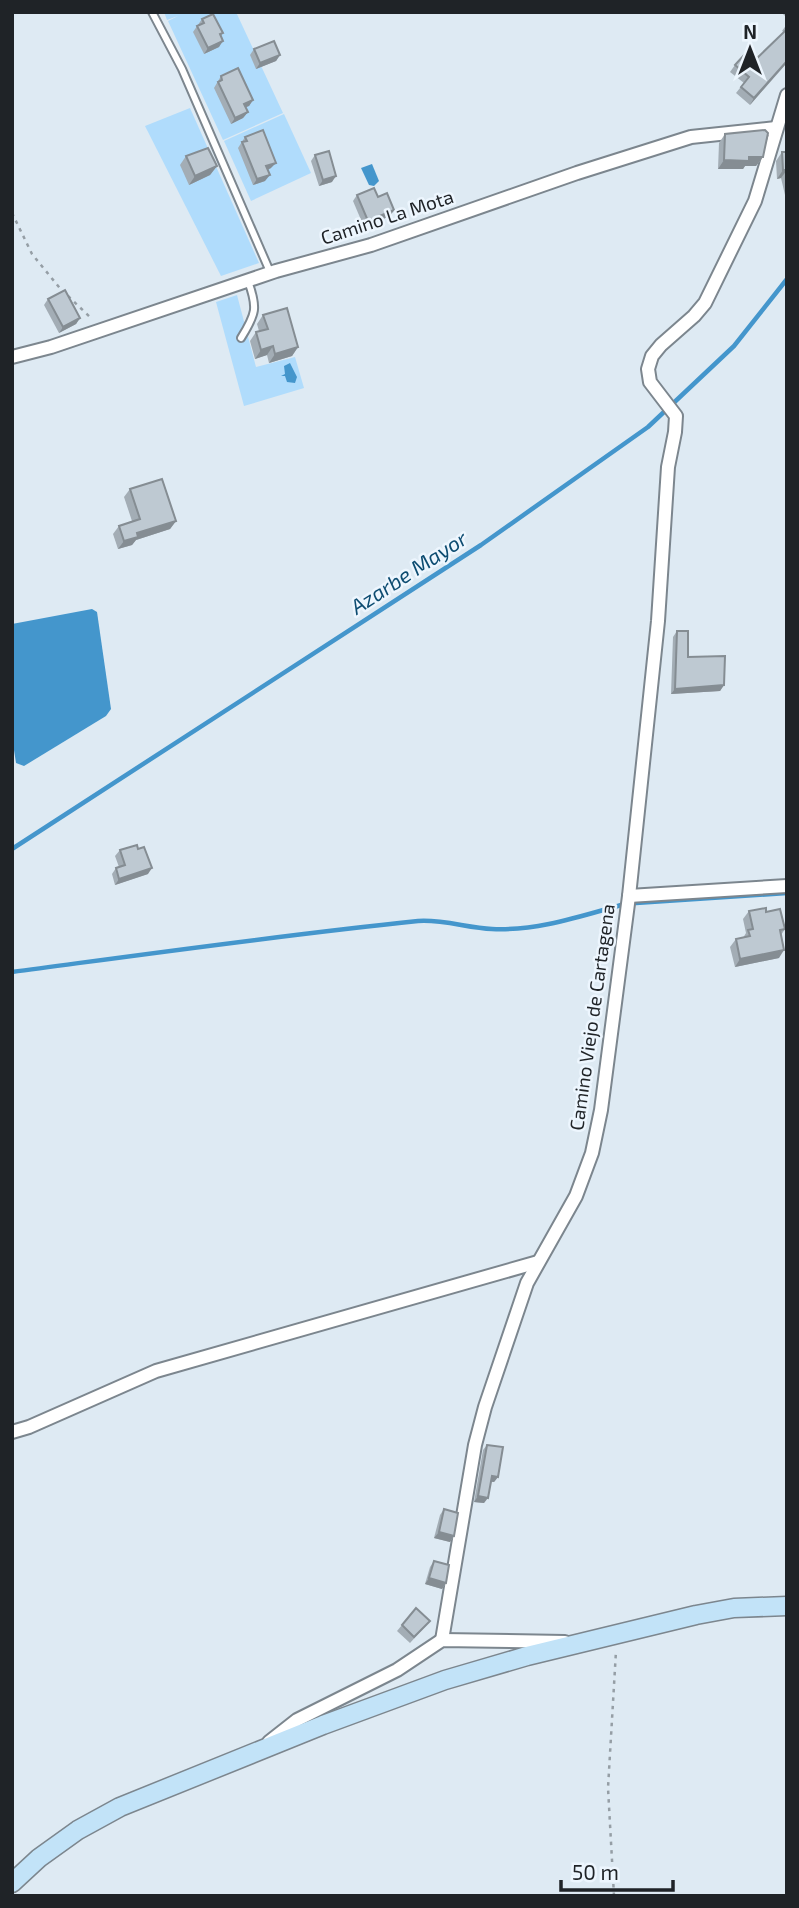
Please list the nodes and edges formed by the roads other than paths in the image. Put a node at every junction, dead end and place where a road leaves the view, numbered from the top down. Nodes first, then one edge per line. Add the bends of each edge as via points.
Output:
1 (152, 12) edge
2 (787, 95) edge
3 (776, 128) junction
4 (271, 274) junction
5 (248, 281) junction
6 (241, 338) dead end
7 (12, 356) edge
8 (787, 886) edge
9 (629, 896) junction
10 (538, 1262) junction
11 (12, 1432) edge
12 (787, 1605) edge
13 (442, 1640) junction
14 (580, 1642) junction
15 (258, 1751) junction
16 (12, 1883) edge

1 - 4 lane via 182,69
2 - 3 street
3 - 4 street, Camino La Mota via 691,137
3 - 9 street, Camino Viejo de Cartagena via 755,201 705,303 661,345 648,369 650,382 676,416
4 - 5 street, Camino La Mota
5 - 6 lane via 256,308
5 - 7 street, Camino La Mota
8 - 9 street
9 - 10 street, Camino Viejo de Cartagena via 592,1153 576,1196
10 - 11 street via 156,1371
10 - 13 street, Camino Viejo de Cartagena via 520,1301 475,1445
12 - 14 main road via 734,1608
13 - 14 street
13 - 15 street via 397,1670 297,1720
14 - 15 main road via 445,1680
15 - 16 main road via 120,1807 78,1830

